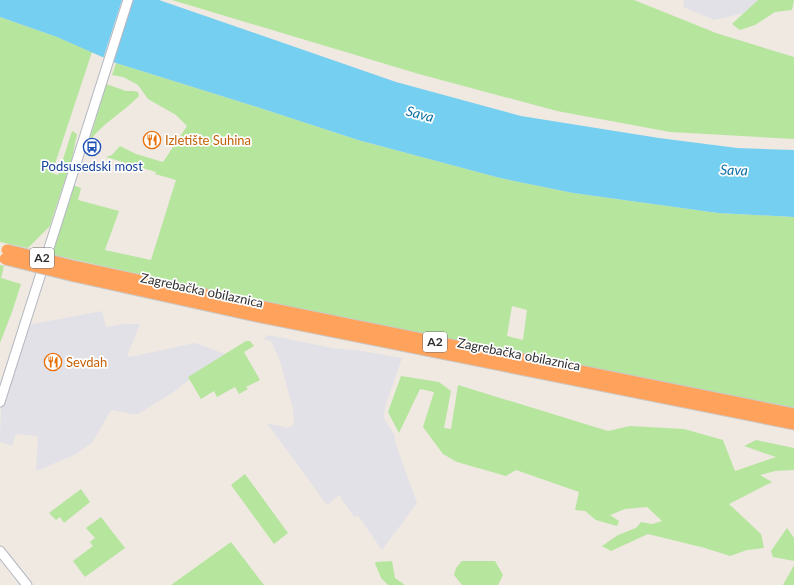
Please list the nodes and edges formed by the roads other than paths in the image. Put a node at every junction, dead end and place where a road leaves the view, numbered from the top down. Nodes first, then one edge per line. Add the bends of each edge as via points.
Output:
1 (128, 0) edge
2 (3, 254) edge
3 (75, 271) junction
4 (0, 402) edge
5 (794, 414) edge
6 (794, 424) edge
7 (0, 551) edge
8 (27, 585) edge

1 - 4 main road
2 - 3 highway, A2, bridge
3 - 5 highway, Zagrebačka obilaznica / A2
3 - 6 highway, Zagrebačka obilaznica / A2 via 250,315
7 - 8 main road

